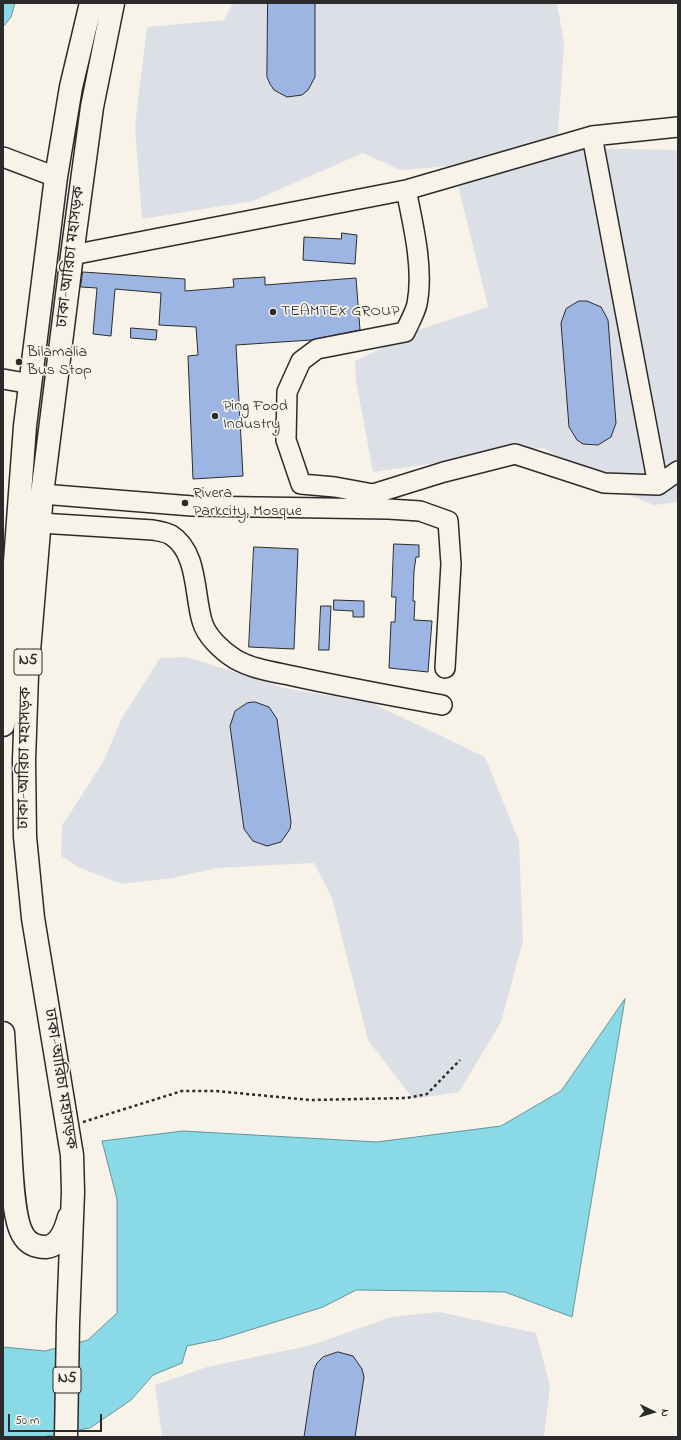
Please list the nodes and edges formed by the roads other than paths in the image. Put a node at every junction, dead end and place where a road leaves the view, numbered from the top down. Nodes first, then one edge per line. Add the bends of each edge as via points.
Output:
1 (91, 3) edge
2 (113, 3) edge
3 (678, 127) edge
4 (592, 136) junction
5 (3, 157) edge
6 (56, 177) junction
7 (406, 190) junction
8 (72, 254) junction
9 (3, 379) edge
10 (31, 384) junction
11 (678, 471) edge
12 (658, 485) junction
13 (42, 494) junction
14 (40, 523) junction
15 (445, 668) dead end
16 (442, 705) dead end
17 (3, 725) edge
18 (3, 1034) edge
19 (9, 1125) junction
20 (3, 1165) edge
21 (73, 1192) junction
22 (66, 1437) edge

1 - 6 highway, ঢাকা-আরিচা মহাসড়ক / N5 via 71,87
2 - 8 highway, ঢাকা-আরিচা মহাসড়ক / N5 via 92,107
3 - 4 street
4 - 7 street
4 - 12 street
5 - 6 street
6 - 10 highway, ঢাকা-আরিচা মহাসড়ক / N5
7 - 8 street
7 - 12 street via 418,268 417,304 405,332 317,349 301,361 287,392 286,440 301,484 373,494 515,454 604,482
8 - 13 highway, ঢাকা-আরিচা মহাসড়ক / N5
9 - 10 street
10 - 17 highway, ঢাকা-আরিচা মহাসড়ক / N5
11 - 12 street
13 - 14 highway, ঢাকা-আরিচা মহাসড়ক / N5
13 - 15 street via 192,506 420,511 448,521 451,564
14 - 16 street via 153,530 170,534 180,543 188,556 202,622 212,639 236,659 260,669 309,680
14 - 21 highway, ঢাকা-আরিচা মহাসড়ক / N5 via 27,675 25,837 33,918 72,1155
18 - 19 highway
19 - 20 highway
19 - 21 highway via 16,1218 26,1240 40,1247 56,1243 66,1226
21 - 22 highway, ঢাকা-আরিচা মহাসড়ক / N5

